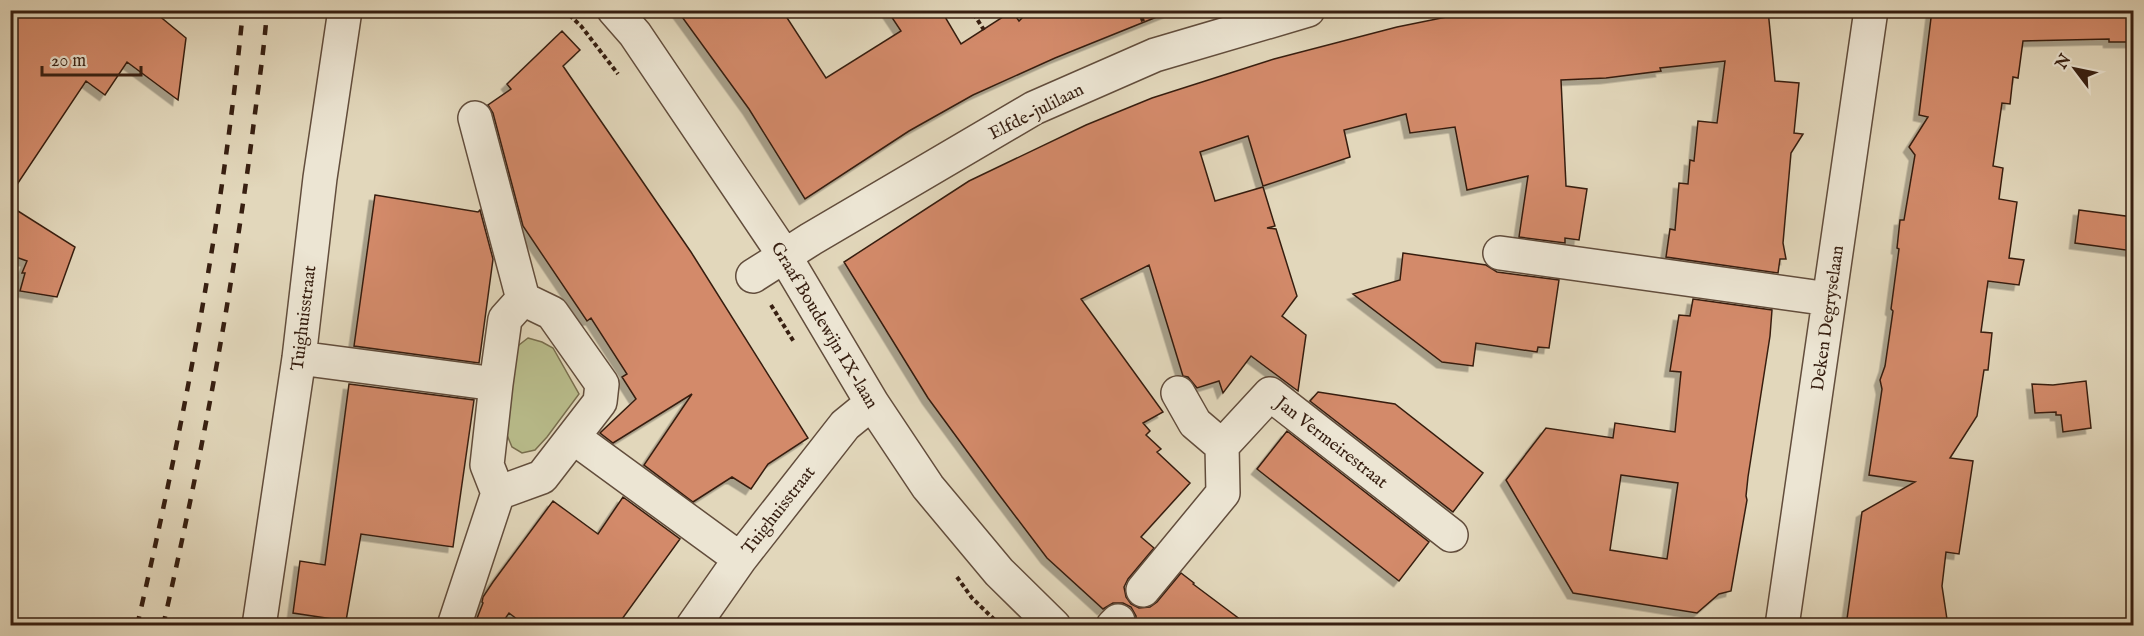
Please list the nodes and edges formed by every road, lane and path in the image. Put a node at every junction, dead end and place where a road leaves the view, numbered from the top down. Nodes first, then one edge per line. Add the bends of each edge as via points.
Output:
1 (345, 10) edge
2 (614, 10) edge
3 (967, 10) edge
4 (1308, 10) edge
5 (1871, 10) edge
6 (984, 30) dead end
7 (475, 118) dead end
8 (1500, 253) dead end
9 (784, 255) junction
10 (753, 276) dead end
11 (523, 299) junction
12 (1829, 299) junction
13 (299, 358) junction
14 (496, 384) junction
15 (1178, 393) dead end
16 (872, 403) junction
17 (573, 437) junction
18 (1222, 446) junction
19 (498, 493) junction
20 (1451, 535) dead end
21 (740, 559) junction
22 (1143, 590) dead end
23 (258, 626) edge
24 (454, 626) edge
25 (693, 626) edge
26 (1054, 626) edge
27 (1782, 626) edge

1 - 13 street, Tuighuisstraat
2 - 9 street, Graaf Boudewijn IX-laan via 635,34
3 - 6 path
4 - 9 street, Elfde-julilaan via 1155,55 1034,108
5 - 12 street, Deken Degryselaan
7 - 11 street
8 - 12 street
9 - 10 street, Elfde-julilaan
9 - 16 street, Graaf Boudewijn IX-laan
11 - 14 street via 505,319
11 - 17 street via 552,313 602,384 600,402
12 - 27 street, Deken Degryselaan
13 - 14 street
13 - 23 street, Tuighuisstraat
14 - 19 street via 487,465
15 - 18 street via 1196,423
16 - 21 street, Tuighuisstraat via 845,425
16 - 26 street, Graaf Boudewijn IX-laan via 928,488 999,572
17 - 19 street via 542,477
17 - 21 street
18 - 20 street, Jan Vermeirestraat via 1270,394
18 - 22 street via 1223,493
19 - 24 street
21 - 25 street, Tuighuisstraat

